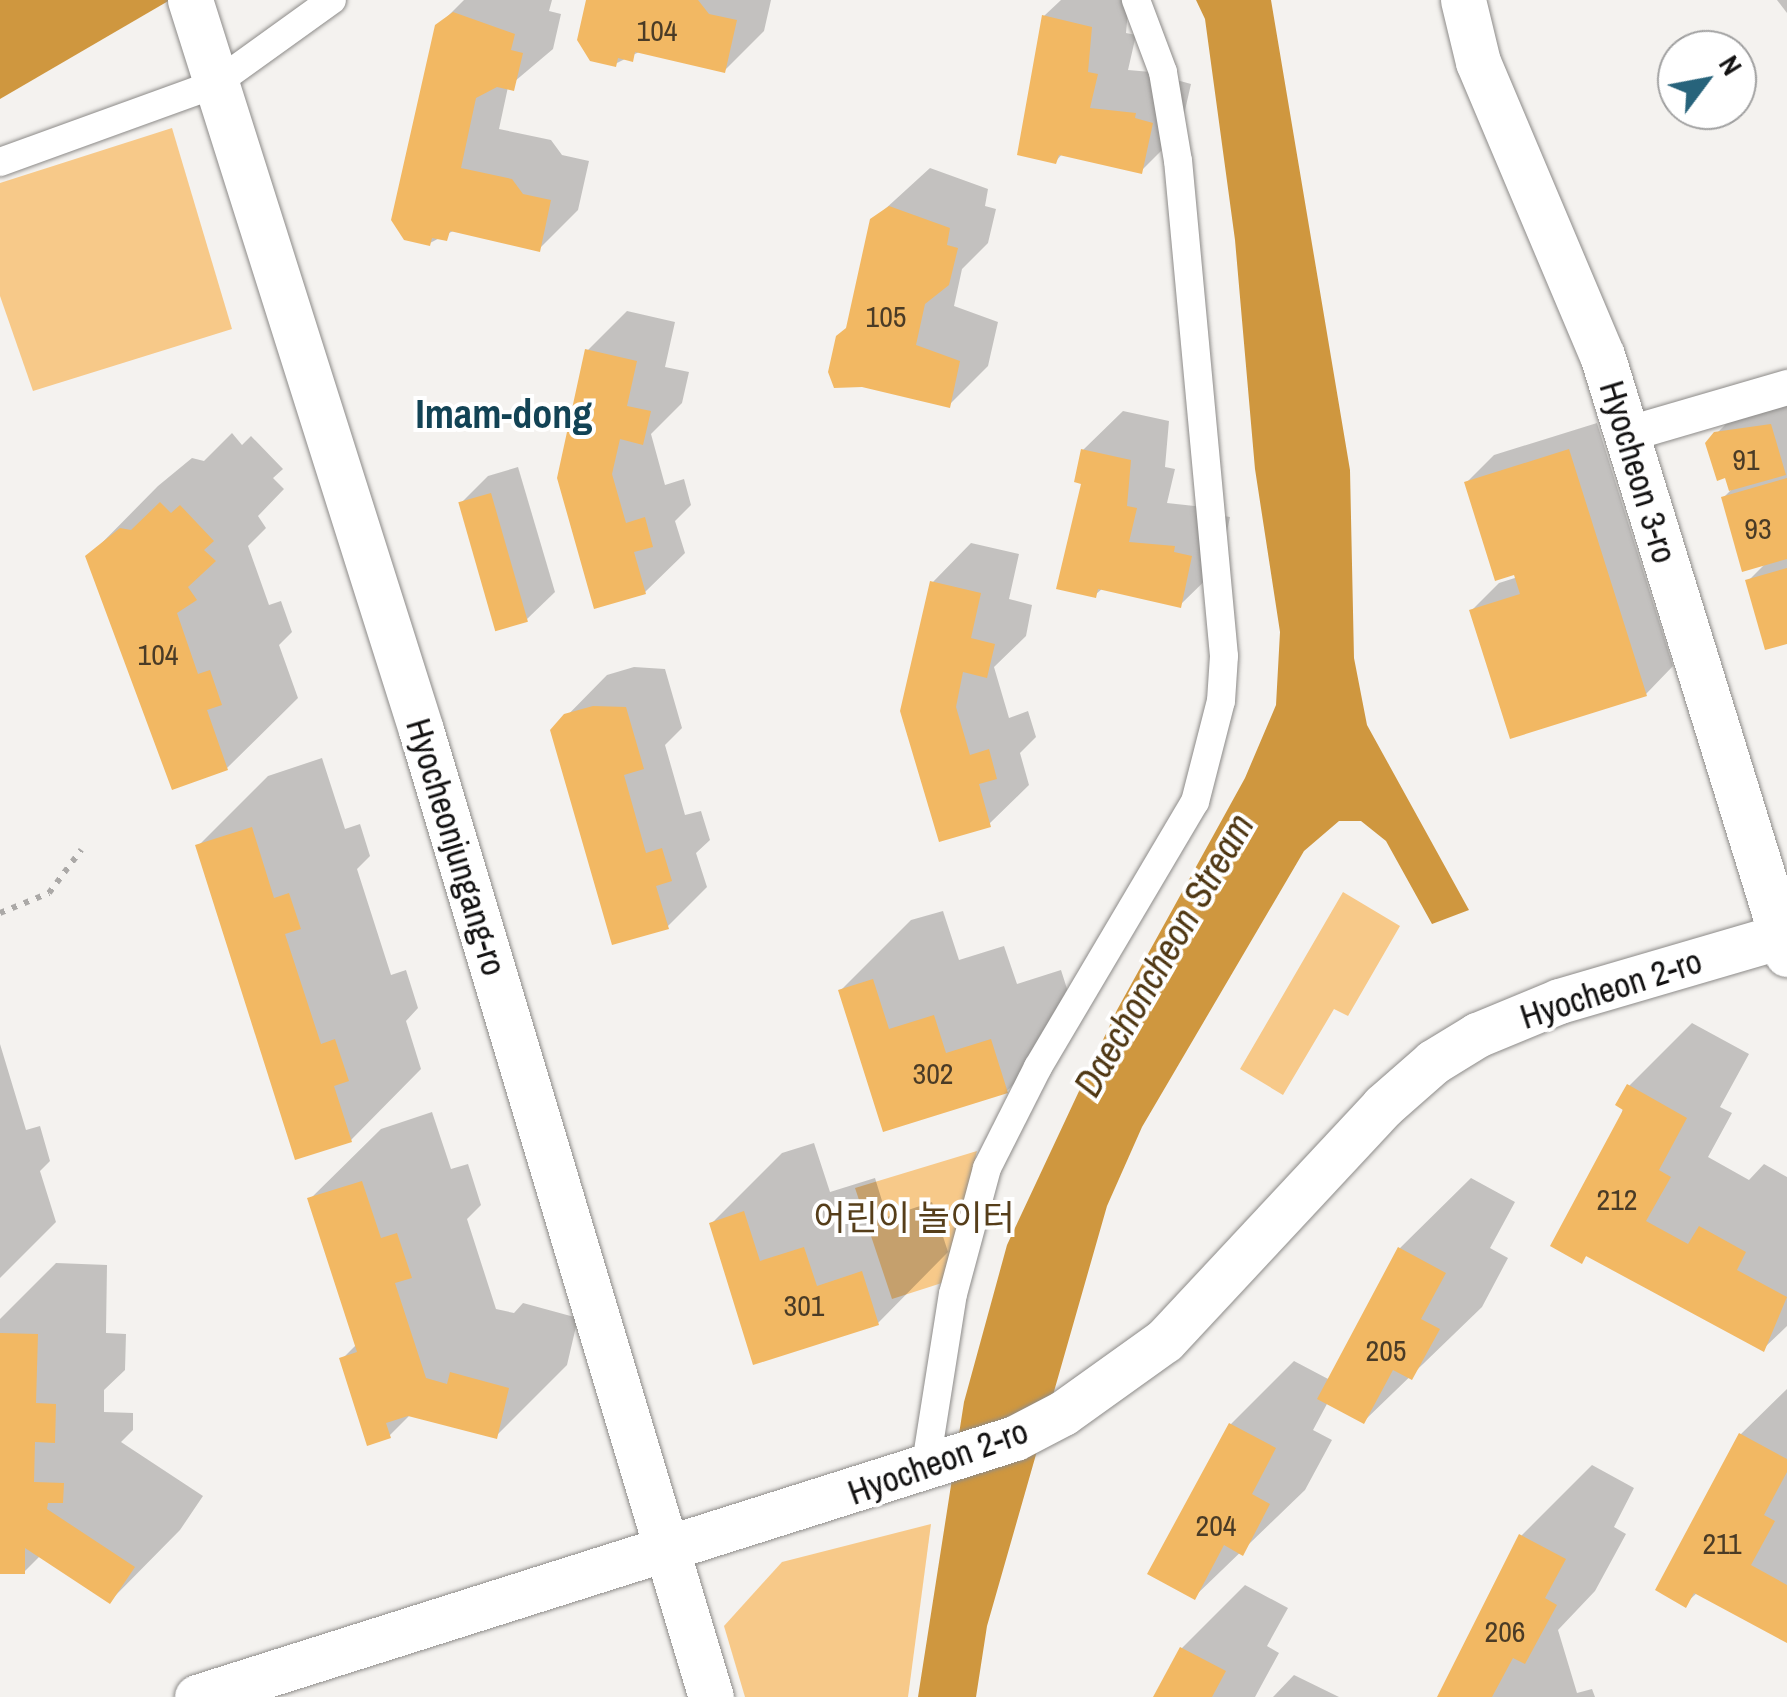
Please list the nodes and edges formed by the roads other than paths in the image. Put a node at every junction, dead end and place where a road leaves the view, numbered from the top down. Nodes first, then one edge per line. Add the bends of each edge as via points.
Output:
1 (190, 0) edge
2 (332, 0) edge
3 (1136, 0) edge
4 (1463, 0) edge
5 (213, 77) junction
6 (0, 162) edge
7 (1787, 387) edge
8 (1626, 434) junction
9 (1785, 941) edge
10 (925, 1470) junction
11 (666, 1554) junction
12 (196, 1697) edge
13 (711, 1697) edge

1 - 5 street, Hyocheonjungang-ro
2 - 5 street
3 - 10 street via 1163,72 1178,162 1224,656 1221,701 1195,802 1038,1067 987,1168 953,1294
4 - 8 street, Hyocheon 3-ro via 1478,62 1602,356
5 - 6 street
5 - 11 street, Hyocheonjungang-ro via 421,730
7 - 8 street
8 - 9 street, Hyocheon 3-ro
9 - 10 street, Hyocheon 2-ro via 1559,1001 1477,1035 1383,1106 1200,1306 1116,1378 1015,1438
10 - 11 street, Hyocheon 2-ro
11 - 12 street, Hyocheon 2-ro
11 - 13 street, Hyocheonjungang-ro

